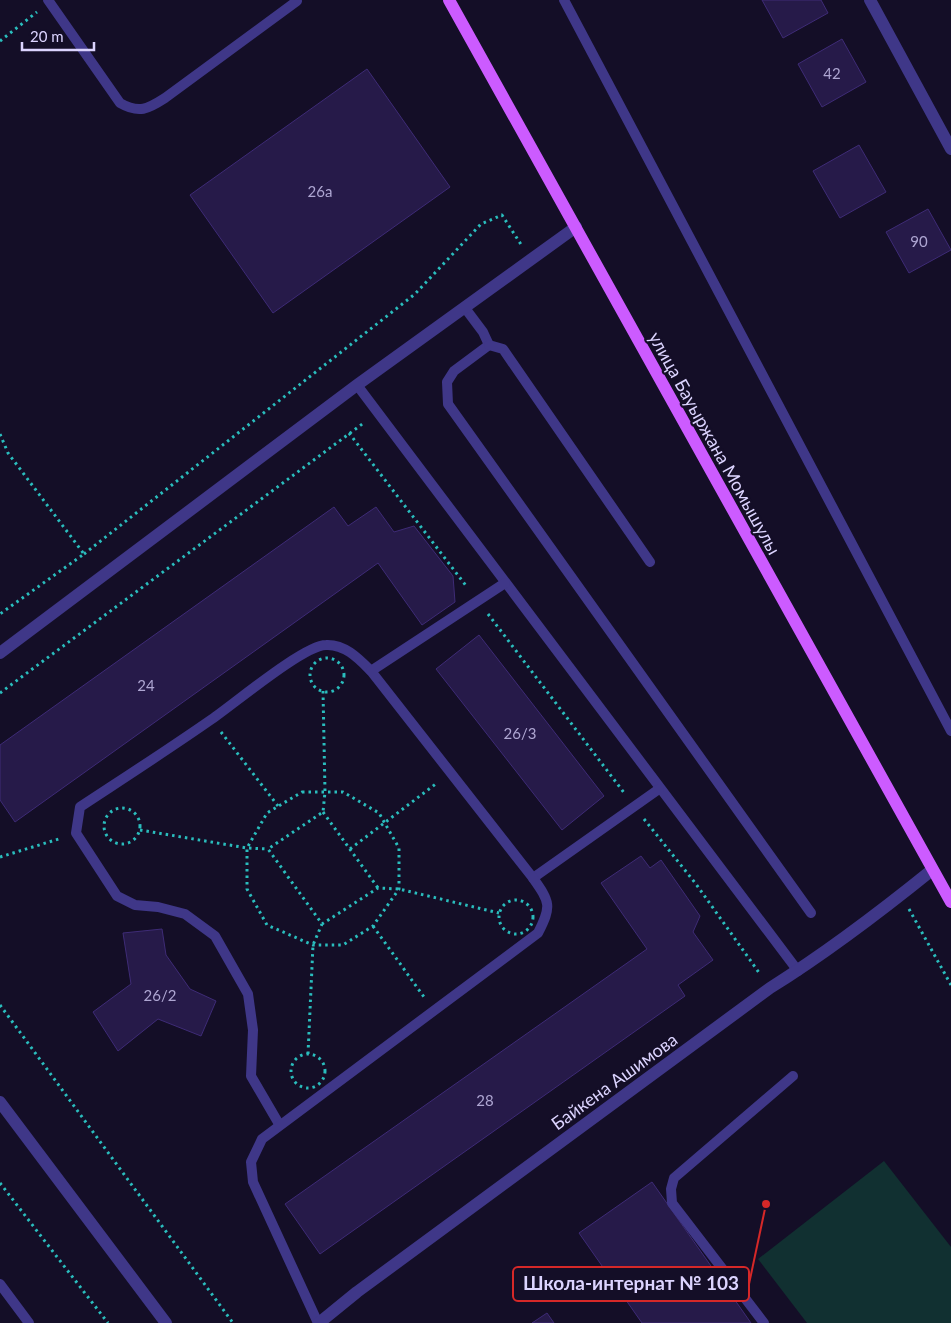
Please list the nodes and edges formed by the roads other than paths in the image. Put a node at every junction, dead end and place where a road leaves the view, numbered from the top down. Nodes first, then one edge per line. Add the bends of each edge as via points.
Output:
1 (449, 0) edge
2 (564, 0) edge
3 (870, 0) edge
4 (48, 1) edge
5 (297, 2) dead end
6 (951, 148) edge
7 (576, 227) junction
8 (465, 308) junction
9 (489, 345) junction
10 (357, 385) junction
11 (650, 562) dead end
12 (505, 584) junction
13 (0, 653) edge
14 (371, 670) junction
15 (951, 731) edge
16 (659, 789) junction
17 (932, 870) junction
18 (533, 878) junction
19 (951, 902) edge
20 (811, 913) dead end
21 (798, 971) junction
22 (793, 1076) dead end
23 (0, 1102) edge
24 (279, 1124) junction
25 (0, 1284) edge
26 (29, 1323) edge
27 (166, 1323) edge
28 (319, 1323) edge
29 (764, 1323) edge

1 - 7 main road, улица Бауыржана Момышулы
2 - 15 lane
3 - 6 street
4 - 5 lane via 120,104 132,110 150,107 164,98
7 - 8 street
7 - 17 main road, улица Бауыржана Момышулы
8 - 9 lane
8 - 10 street
9 - 11 lane via 503,349
9 - 20 lane via 454,371 447,382 448,404
10 - 12 lane
10 - 13 street
12 - 14 lane
12 - 16 lane
14 - 18 lane
14 - 24 lane via 342,648 326,645 308,651 80,807 76,834 117,896 136,905 185,914 215,936 248,994 253,1030 251,1076
16 - 18 lane
16 - 21 lane
17 - 19 main road, улица Бауыржана Момышулы
17 - 21 street, Байкена Ашимова
18 - 24 lane via 545,895 548,913 538,933
21 - 28 street, Байкена Ашимова via 770,988
22 - 29 lane via 674,1178 671,1189 672,1203
23 - 27 street
24 - 28 lane via 262,1139 251,1162 253,1182
25 - 26 lane

